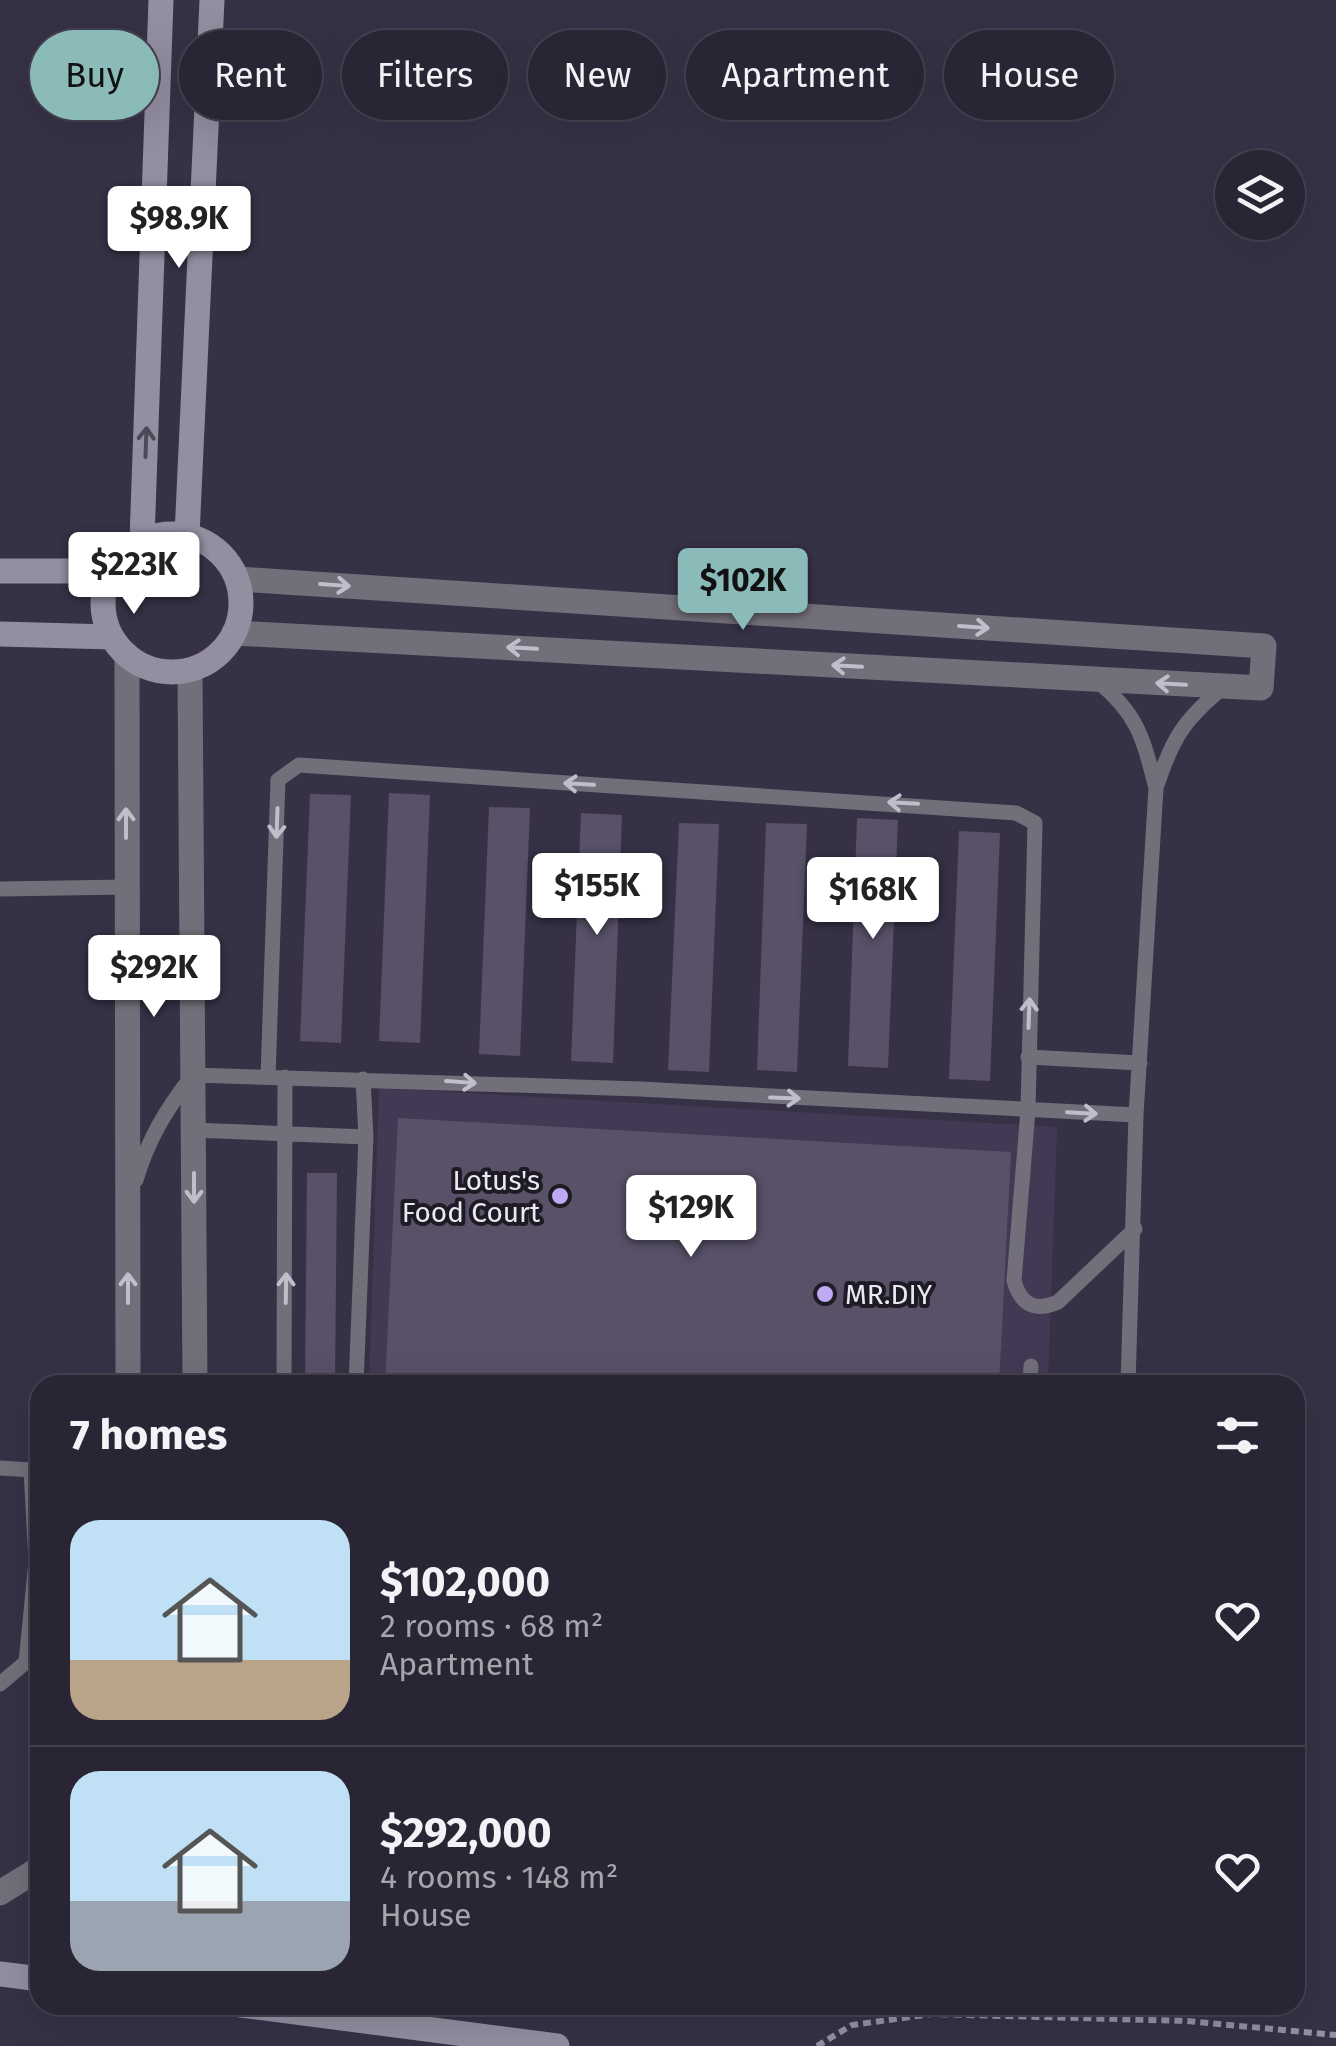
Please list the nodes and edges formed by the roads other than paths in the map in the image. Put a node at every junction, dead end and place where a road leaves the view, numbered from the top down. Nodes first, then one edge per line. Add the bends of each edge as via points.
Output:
1 (161, 0) edge
2 (212, 0) edge
3 (187, 536) junction
4 (142, 540) junction
5 (0, 571) edge
6 (110, 571) junction
7 (238, 579) junction
8 (234, 633) junction
9 (0, 634) edge
10 (120, 646) junction
11 (190, 670) junction
12 (1096, 680) junction
13 (1224, 687) junction
14 (1156, 788) junction
15 (126, 888) junction
16 (0, 889) edge
17 (1028, 1057) junction
18 (1140, 1063) junction
19 (193, 1075) junction
20 (268, 1077) junction
21 (286, 1077) junction
22 (363, 1079) junction
23 (1028, 1110) junction
24 (1136, 1116) junction
25 (194, 1130) junction
26 (288, 1136) junction
27 (366, 1137) junction
28 (127, 1208) junction
29 (1134, 1228) junction
30 (1030, 1366) dead end
31 (128, 1375) edge
32 (195, 1375) edge
33 (284, 1375) edge
34 (356, 1375) edge
35 (1030, 1375) edge
36 (1128, 1375) edge
37 (0, 1468) edge
38 (30, 1470) edge
39 (30, 1629) edge
40 (0, 1684) edge
41 (30, 1874) edge
42 (0, 1893) edge
43 (0, 1974) edge
44 (30, 1978) edge
45 (318, 2015) edge
46 (557, 2046) edge

4 -> 1 street
2 - 3 street
3 - 4 street
3 - 7 street via 226,559
4 - 6 street
5 - 6 street
6 - 10 street via 104,616
7 - 8 street via 242,602
7 -> 13 street via 1264,646 1261,688
8 - 11 street via 212,661
12 -> 8 street
9 - 10 street
10 - 11 street via 146,667
15 -> 10 street
11 - 19 street
13 -> 12 street
12 - 14 lane via 1124,703 1142,734
13 - 14 lane via 1188,716
14 - 18 lane
15 - 16 lane
15 - 28 street
17 - 18 lane
17 -> 20 lane via 1035,823 1016,813 299,765 278,780
17 - 23 lane
18 - 24 lane
19 - 20 lane
19 - 25 street
19 - 28 lane via 145,1149
20 - 21 lane
21 - 22 lane
21 - 26 lane
22 -> 23 lane
22 - 27 lane
23 -> 24 lane
23 - 29 lane via 1018,1295 1030,1306 1058,1302
24 - 29 lane
25 - 26 lane
25 -> 32 street
26 - 27 lane
33 -> 26 lane
27 - 34 lane
31 -> 28 street
29 - 36 lane
30 - 35 lane
37 - 38 lane
39 - 40 lane via 26,1662
41 - 42 street
43 - 44 street
45 - 46 street

